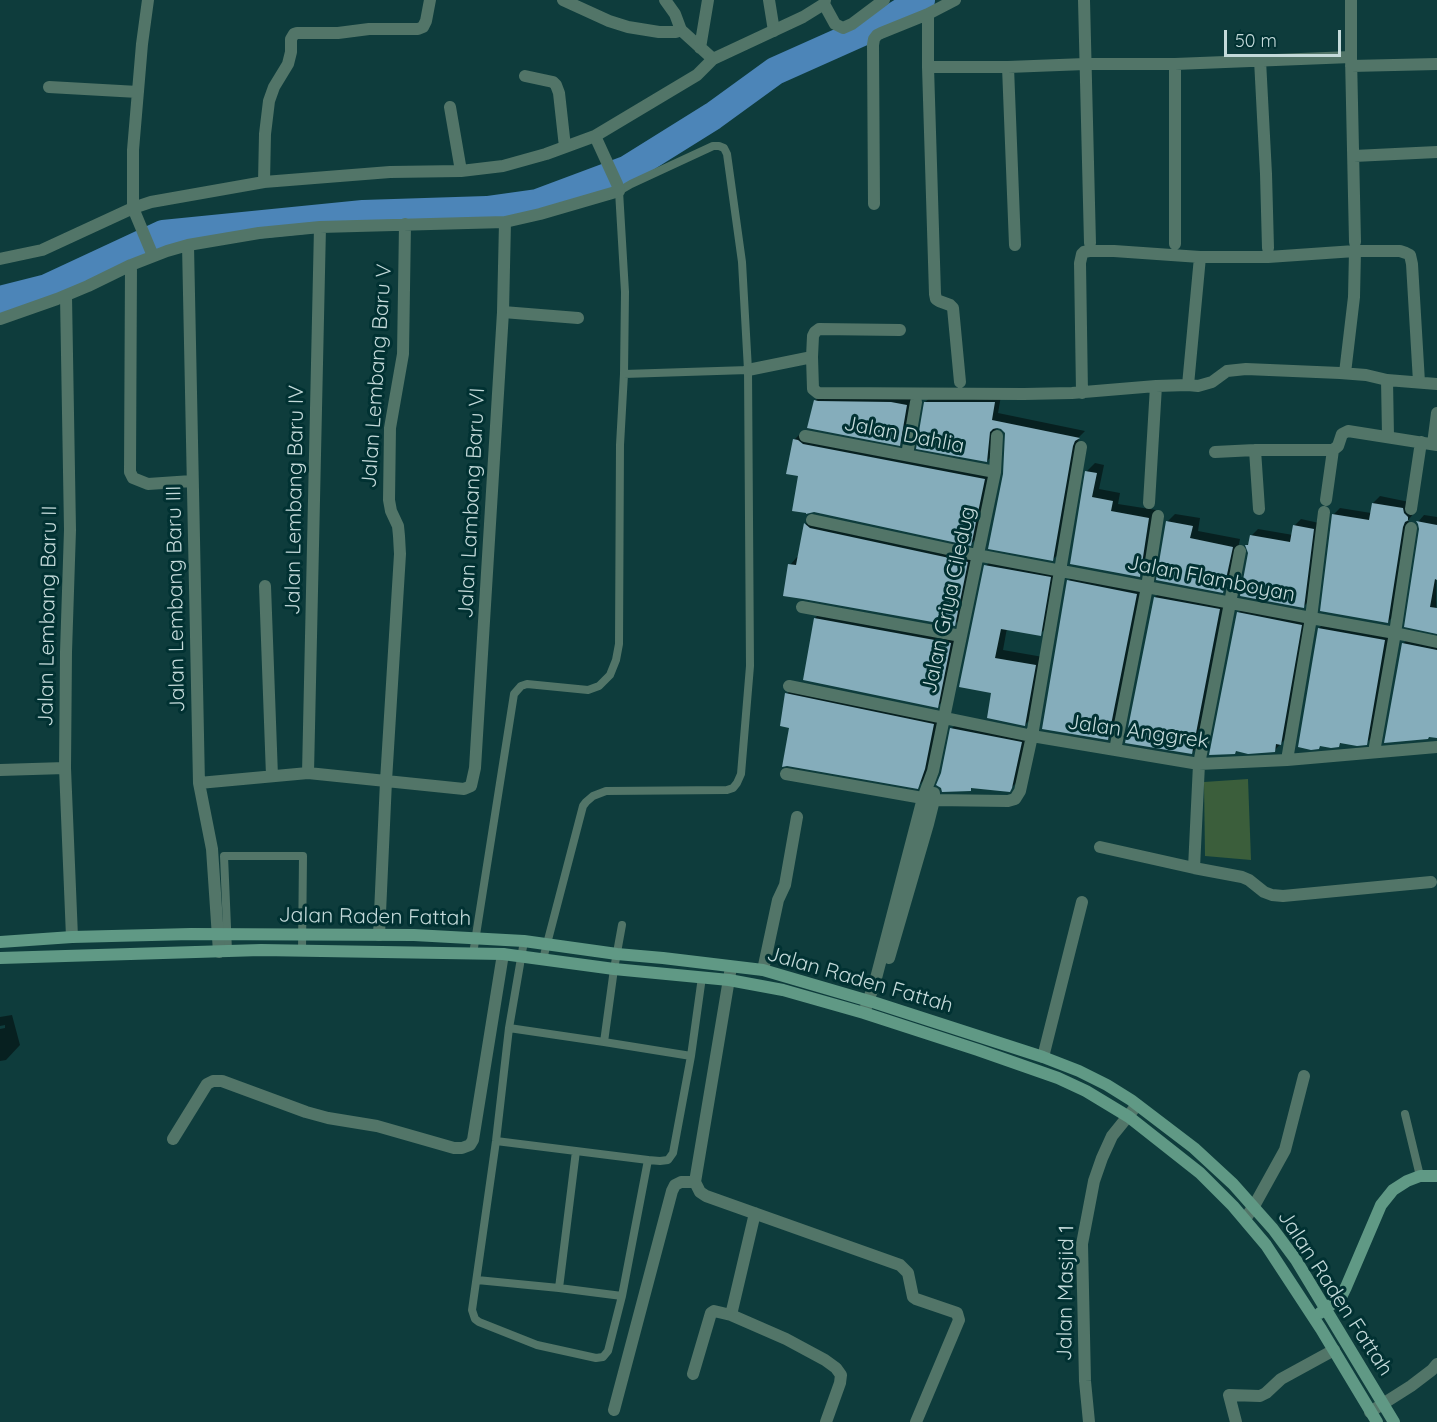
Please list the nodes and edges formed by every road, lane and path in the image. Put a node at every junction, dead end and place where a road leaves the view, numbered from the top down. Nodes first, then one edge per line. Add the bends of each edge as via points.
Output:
1 (148, 0) edge
2 (430, 0) edge
3 (563, 0) edge
4 (665, 0) edge
5 (708, 0) edge
6 (769, 0) edge
7 (884, 0) edge
8 (956, 0) edge
9 (1084, 0) edge
10 (1351, 0) edge
11 (824, 2) edge
12 (928, 14) junction
13 (681, 30) junction
14 (774, 31) junction
15 (700, 48) junction
16 (712, 59) junction
17 (1260, 60) junction
18 (1351, 61) junction
19 (1085, 64) junction
20 (1175, 64) junction
21 (1437, 64) edge
22 (928, 67) junction
23 (1008, 67) junction
24 (525, 76) dead end
25 (49, 87) dead end
26 (138, 92) junction
27 (450, 107) dead end
28 (595, 136) junction
29 (565, 147) junction
30 (1437, 152) edge
31 (1354, 156) junction
32 (461, 171) junction
33 (264, 182) junction
34 (618, 188) junction
35 (874, 204) dead end
36 (135, 213) junction
37 (505, 222) junction
38 (405, 224) junction
39 (320, 227) junction
40 (1090, 243) dead end
41 (1175, 244) dead end
42 (188, 245) junction
43 (1015, 245) dead end
44 (1355, 247) junction
45 (1268, 248) dead end
46 (151, 250) junction
47 (1200, 257) junction
48 (0, 259) edge
49 (130, 265) junction
50 (66, 296) junction
51 (503, 312) junction
52 (578, 318) dead end
53 (0, 319) edge
54 (900, 330) dead end
55 (812, 357) junction
56 (748, 370) junction
57 (1345, 373) junction
58 (624, 374) junction
59 (1388, 380) junction
60 (960, 382) dead end
61 (1419, 382) junction
62 (1437, 384) edge
63 (1188, 385) junction
64 (1156, 386) junction
65 (1082, 393) junction
66 (916, 402) dead end
67 (1437, 413) edge
68 (805, 436) dead end
69 (997, 436) dead end
70 (1388, 436) junction
71 (1430, 444) edge
72 (1081, 447) dead end
73 (1256, 450) junction
74 (1333, 450) junction
75 (1215, 452) dead end
76 (907, 455) junction
77 (995, 472) junction
78 (192, 481) junction
79 (1149, 502) dead end
80 (1411, 508) dead end
81 (1258, 509) dead end
82 (1158, 516) dead end
83 (812, 520) dead end
84 (1411, 528) dead end
85 (1240, 551) dead end
86 (978, 555) junction
87 (1060, 570) junction
88 (265, 586) dead end
89 (1147, 587) junction
90 (1231, 602) junction
91 (802, 607) dead end
92 (1311, 618) junction
93 (1395, 633) junction
94 (961, 636) junction
95 (1437, 642) edge
96 (789, 686) dead end
97 (944, 717) junction
98 (1032, 736) junction
99 (1437, 747) edge
100 (1115, 750) junction
101 (1374, 752) junction
102 (1287, 760) junction
103 (1199, 764) junction
104 (65, 768) junction
105 (0, 770) edge
106 (309, 773) junction
107 (786, 774) dead end
108 (272, 776) junction
109 (386, 781) junction
110 (199, 783) junction
111 (928, 799) junction
112 (797, 817) dead end
113 (1100, 847) dead end
114 (1194, 868) junction
115 (1431, 882) dead end
116 (1082, 902) dead end
117 (622, 925) dead end
118 (223, 934) junction
119 (303, 934) junction
120 (379, 935) junction
121 (72, 937) junction
122 (475, 938) junction
123 (524, 941) junction
124 (0, 942) edge
125 (546, 945) junction
126 (224, 951) junction
127 (302, 951) junction
128 (473, 954) junction
129 (503, 954) junction
130 (617, 954) junction
131 (521, 957) junction
132 (0, 958) edge
133 (543, 960) junction
134 (731, 967) junction
135 (614, 969) junction
136 (763, 970) junction
137 (702, 977) junction
138 (729, 980) junction
139 (872, 1002) junction
140 (868, 1015) junction
141 (509, 1028) junction
142 (604, 1041) junction
143 (691, 1056) junction
144 (1043, 1057) junction
145 (1304, 1076) dead end
146 (1137, 1105) junction
147 (1406, 1114) dead end
148 (1129, 1117) junction
149 (173, 1139) dead end
150 (496, 1141) junction
151 (576, 1151) junction
152 (648, 1160) junction
153 (1420, 1176) junction
154 (1437, 1176) edge
155 (695, 1182) junction
156 (1254, 1206) junction
157 (755, 1213) junction
158 (1245, 1218) junction
159 (477, 1280) junction
160 (559, 1288) junction
161 (622, 1296) junction
162 (1326, 1309) junction
163 (731, 1315) junction
164 (1314, 1317) junction
165 (1334, 1350) junction
166 (1437, 1364) edge
167 (693, 1374) dead end
168 (1383, 1403) junction
169 (614, 1410) dead end
170 (1373, 1417) edge
171 (826, 1422) edge
172 (916, 1422) edge
173 (1089, 1422) edge
174 (1236, 1422) edge
175 (1394, 1422) edge

1 - 26 street
2 - 33 street via 426,21 418,29 294,34 288,64 269,101
3 - 13 street via 628,27 659,32
4 - 13 street
5 - 15 street
6 - 14 street
7 - 11 street via 843,28 835,24
8 - 12 street
9 - 19 street
10 - 18 street
11 - 14 street
12 - 22 street
12 - 35 street via 874,39
13 - 15 street
14 - 16 street
15 - 16 street
16 - 28 street via 697,75
17 - 18 street
17 - 20 street
17 - 45 street
18 - 21 street
18 - 31 street
19 - 20 street
19 - 23 street
19 - 40 street
20 - 41 street
22 - 23 street
22 - 60 street via 935,294 936,299 953,308
23 - 43 street
24 - 29 street via 556,85
25 - 26 street
26 - 36 street via 133,150
27 - 32 street
28 - 29 street
28 - 34 street
29 - 32 street via 503,166
30 - 31 street
31 - 44 street
32 - 33 street
33 - 36 street via 151,202
34 - 37 street
34 - 56 lane via 713,146 724,148 742,262
34 - 58 lane via 625,292
36 - 46 street
36 - 48 street via 42,250
37 - 38 street
37 - 51 street, Jalan Lambang Baru VI
38 - 39 street
38 - 109 street, Jalan Lembang Baru V via 403,354 390,429 389,500 398,526 400,554
39 - 42 street
39 - 106 street, Jalan Lembang Baru IV
42 - 46 street
42 - 78 street, Jalan Lembang Baru III
44 - 47 street via 1268,258
44 - 57 street
44 - 61 street via 1410,255
46 - 49 street
47 - 63 street
47 - 65 street via 1114,251 1082,254
49 - 50 street
49 - 78 street via 130,472 133,478 148,484
50 - 53 street
50 - 104 street, Jalan Lembang Baru II via 70,530
51 - 52 street
51 - 109 street, Jalan Lambang Baru VI via 474,780 464,789
54 - 55 street via 819,330 813,336
55 - 56 street
55 - 65 street via 813,389 818,393
56 - 58 lane
56 - 125 lane via 750,666 741,774 728,790 606,791 593,796 583,806
57 - 59 street
57 - 63 street via 1246,369 1227,371 1198,386
58 - 122 lane via 616,660 599,687 588,690 527,684 514,694
59 - 61 street
59 - 70 street
61 - 62 street
63 - 64 street
64 - 65 street
64 - 79 street
66 - 76 street
67 - 71 street
68 - 76 street, Jalan Dahlia
69 - 77 street, Jalan Griya Ciledug
70 - 71 street
70 - 74 street via 1348,431
71 - 80 street
72 - 87 street
73 - 74 street
73 - 75 street
73 - 81 street
74 - 92 street
76 - 77 street, Jalan Dahlia
77 - 86 street, Jalan Griya Ciledug
78 - 110 street, Jalan Lembang Baru III
82 - 89 street
83 - 86 street, Jalan Flamboyan
84 - 93 street
85 - 90 street
86 - 87 street, Jalan Flamboyan
86 - 94 street, Jalan Griya Ciledug
87 - 89 street, Jalan Flamboyan
87 - 98 street
88 - 108 street
89 - 90 street, Jalan Flamboyan
89 - 100 street
90 - 92 street, Jalan Flamboyan
90 - 103 street
91 - 94 street
92 - 93 street, Jalan Flamboyan
92 - 102 street
93 - 95 street, Jalan Flamboyan
93 - 101 street
94 - 97 street, Jalan Griya Ciledug
96 - 97 street, Jalan Anggrek
97 - 98 street, Jalan Anggrek
97 - 111 street, Jalan Griya Ciledug
98 - 100 street, Jalan Anggrek
98 - 111 street via 1016,799
99 - 101 street, Jalan Anggrek
100 - 103 street, Jalan Anggrek
101 - 102 street, Jalan Anggrek
102 - 103 street, Jalan Anggrek
103 - 114 street
104 - 105 street
104 - 121 street, Jalan Lembang Baru II
106 - 108 street
106 - 109 street
107 - 111 street
108 - 110 street
109 - 120 street, Jalan Lembang Baru V
110 - 118 street, Jalan Lembang Baru III
111 - 139 street, Jalan Griya Ciledug
112 - 136 street via 785,885 778,900
113 - 114 street
114 - 115 street via 1242,877 1264,892 1283,896
116 - 144 street
117 - 130 lane
118 - 119 main road, Jalan Raden Fattah
118 - 119 lane via 224,856 303,856
118 - 121 main road, Jalan Raden Fattah
118 - 126 street, Jalan Lembang Baru III
119 - 120 main road, Jalan Raden Fattah
119 - 127 lane
120 - 122 main road, Jalan Raden Fattah
121 - 124 main road, Jalan Raden Fattah
122 - 123 main road, Jalan Raden Fattah
122 - 128 lane
123 - 125 main road, Jalan Raden Fattah
123 - 131 lane
125 - 130 main road, Jalan Raden Fattah
125 - 133 lane
126 - 127 main road, Jalan Raden Fattah
126 - 132 main road, Jalan Raden Fattah
127 - 128 main road, Jalan Raden Fattah
128 - 129 main road, Jalan Raden Fattah
129 - 131 main road, Jalan Raden Fattah
129 - 149 street via 470,1145 454,1148 377,1126 328,1118 222,1081 207,1084
130 - 134 main road, Jalan Raden Fattah
130 - 135 lane
131 - 133 main road, Jalan Raden Fattah
131 - 141 lane
133 - 135 main road, Jalan Raden Fattah
134 - 136 main road, Jalan Raden Fattah
134 - 138 street
135 - 137 main road, Jalan Raden Fattah
135 - 142 lane
136 - 139 main road, Jalan Raden Fattah
137 - 138 main road, Jalan Raden Fattah
137 - 143 lane
138 - 140 main road, Jalan Raden Fattah via 783,990
138 - 155 street
139 - 140 street, Jalan Griya Ciledug
139 - 144 main road, Jalan Raden Fattah
140 - 148 main road, Jalan Raden Fattah via 1058,1078
141 - 142 lane
141 - 150 lane
142 - 143 lane
143 - 152 lane via 673,1153 668,1160
144 - 146 main road, Jalan Raden Fattah via 1107,1085
145 - 156 street via 1285,1150
146 - 148 street, Jalan Masjid 1
146 - 156 main road, Jalan Raden Fattah via 1212,1164
147 - 153 lane
148 - 158 main road, Jalan Raden Fattah via 1200,1173
148 - 173 street, Jalan Masjid 1 via 1112,1136 1102,1158 1082,1244
150 - 151 lane
150 - 159 lane
151 - 152 lane
151 - 160 lane
152 - 161 lane
153 - 154 main road
153 - 162 main road via 1392,1190 1381,1205 1341,1297
155 - 157 street via 706,1196
155 - 169 street via 681,1182 672,1191
156 - 158 street
156 - 162 main road, Jalan Raden Fattah via 1290,1252
157 - 163 street
157 - 172 street via 900,1265 908,1273 912,1297 957,1313 959,1320
158 - 164 main road, Jalan Raden Fattah
159 - 160 lane
159 - 161 lane via 472,1310 479,1322 537,1345 596,1358 608,1352
160 - 161 lane
162 - 164 main road
162 - 168 main road, Jalan Raden Fattah
163 - 167 street via 711,1313
163 - 171 street via 786,1339 836,1368 841,1375 840,1383
164 - 165 main road, Jalan Raden Fattah
165 - 170 main road, Jalan Raden Fattah
165 - 174 street via 1281,1379 1260,1396 1229,1395
166 - 168 street
168 - 170 street
168 - 175 main road, Jalan Raden Fattah

